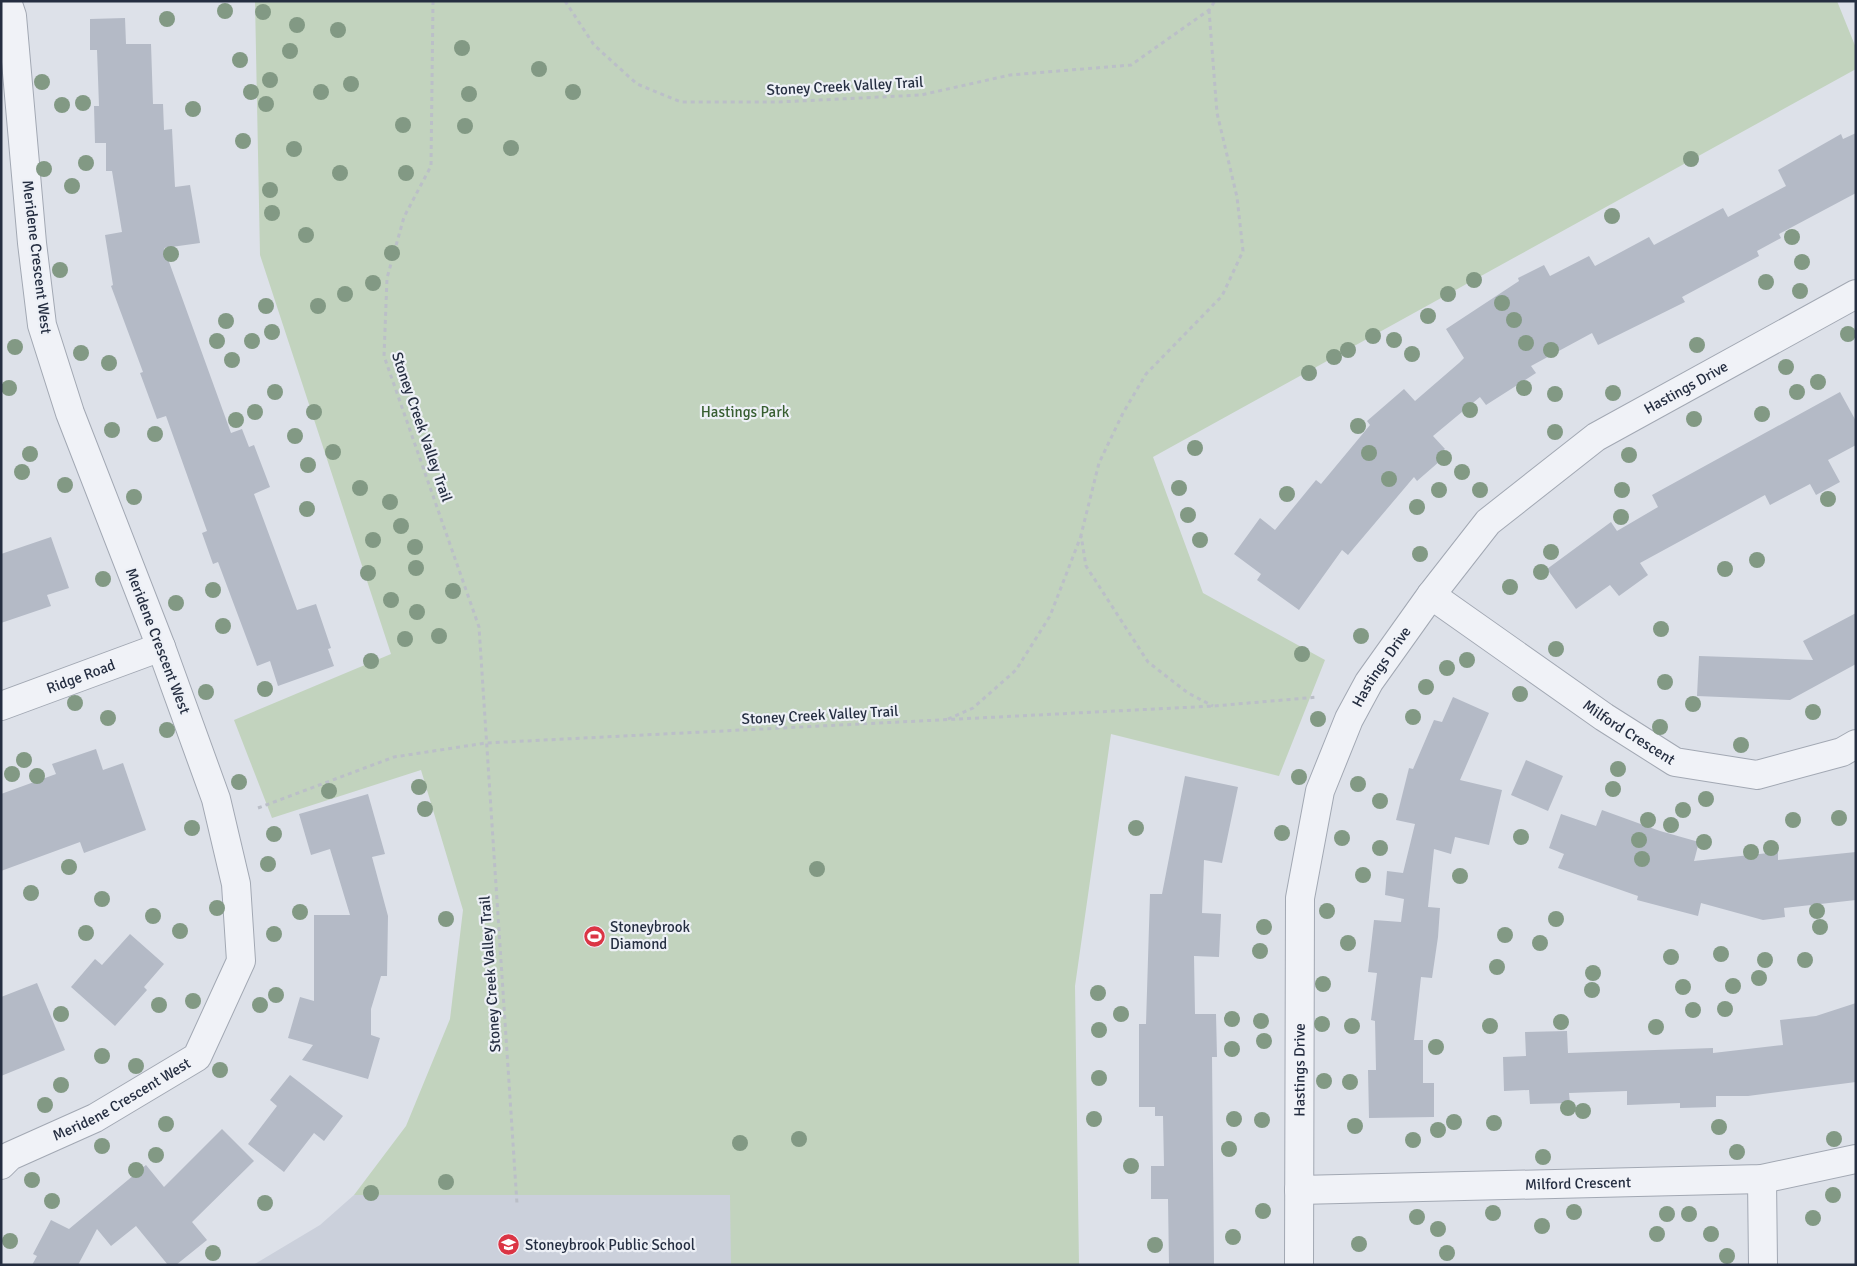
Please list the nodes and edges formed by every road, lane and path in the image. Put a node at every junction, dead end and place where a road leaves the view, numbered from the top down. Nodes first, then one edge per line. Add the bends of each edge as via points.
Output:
1 (7, 1) edge
2 (432, 1) edge
3 (565, 1) edge
4 (1215, 1) edge
5 (1208, 10) junction
6 (1856, 294) edge
7 (1081, 535) junction
8 (1431, 595) junction
9 (161, 647) junction
10 (1318, 697) dead end
11 (1, 706) edge
12 (1214, 706) junction
13 (946, 720) junction
14 (486, 743) junction
15 (1856, 744) edge
16 (258, 808) dead end
17 (1856, 1159) edge
18 (1, 1165) edge
19 (1762, 1179) junction
20 (1298, 1190) junction
21 (516, 1204) dead end
22 (1299, 1265) edge
23 (1763, 1265) edge

1 - 9 street, Meridene Crescent West via 12,16 42,325 70,413
2 - 14 path, Stoney Creek Valley Trail via 431,166 404,217 387,278 384,356 479,627
3 - 5 path, Stoney Creek Valley Trail via 594,46 637,84 681,102 778,102 921,95 1010,75 1131,66
4 - 5 path, Stoney Creek Valley Trail
5 - 7 path, Stoney Creek Valley Trail via 1217,113 1238,197 1243,251 1222,296 1146,374 1099,463
6 - 8 street, Hastings Drive via 1596,437 1488,522
7 - 12 path, Stoney Creek Valley Trail via 1086,566 1148,662 1188,693
7 - 13 path, Stoney Creek Valley Trail via 1050,616 1016,670 973,708
8 - 15 street, Milford Crescent via 1604,718 1675,762 1757,775 1842,752
8 - 20 street, Hastings Drive via 1369,682 1349,719 1320,791 1300,898
9 - 11 street, Ridge Road
9 - 18 street, Meridene Crescent West via 216,799 236,884 241,961 198,1057 95,1118 10,1156
10 - 12 path, Stoney Creek Valley Trail
12 - 13 path, Stoney Creek Valley Trail
13 - 14 path, Stoney Creek Valley Trail
14 - 16 path, Stoney Creek Valley Trail via 394,757
14 - 21 path, Stoney Creek Valley Trail
17 - 19 street, Milford Crescent
19 - 20 street, Milford Crescent
19 - 23 street
20 - 22 street, Hastings Drive

